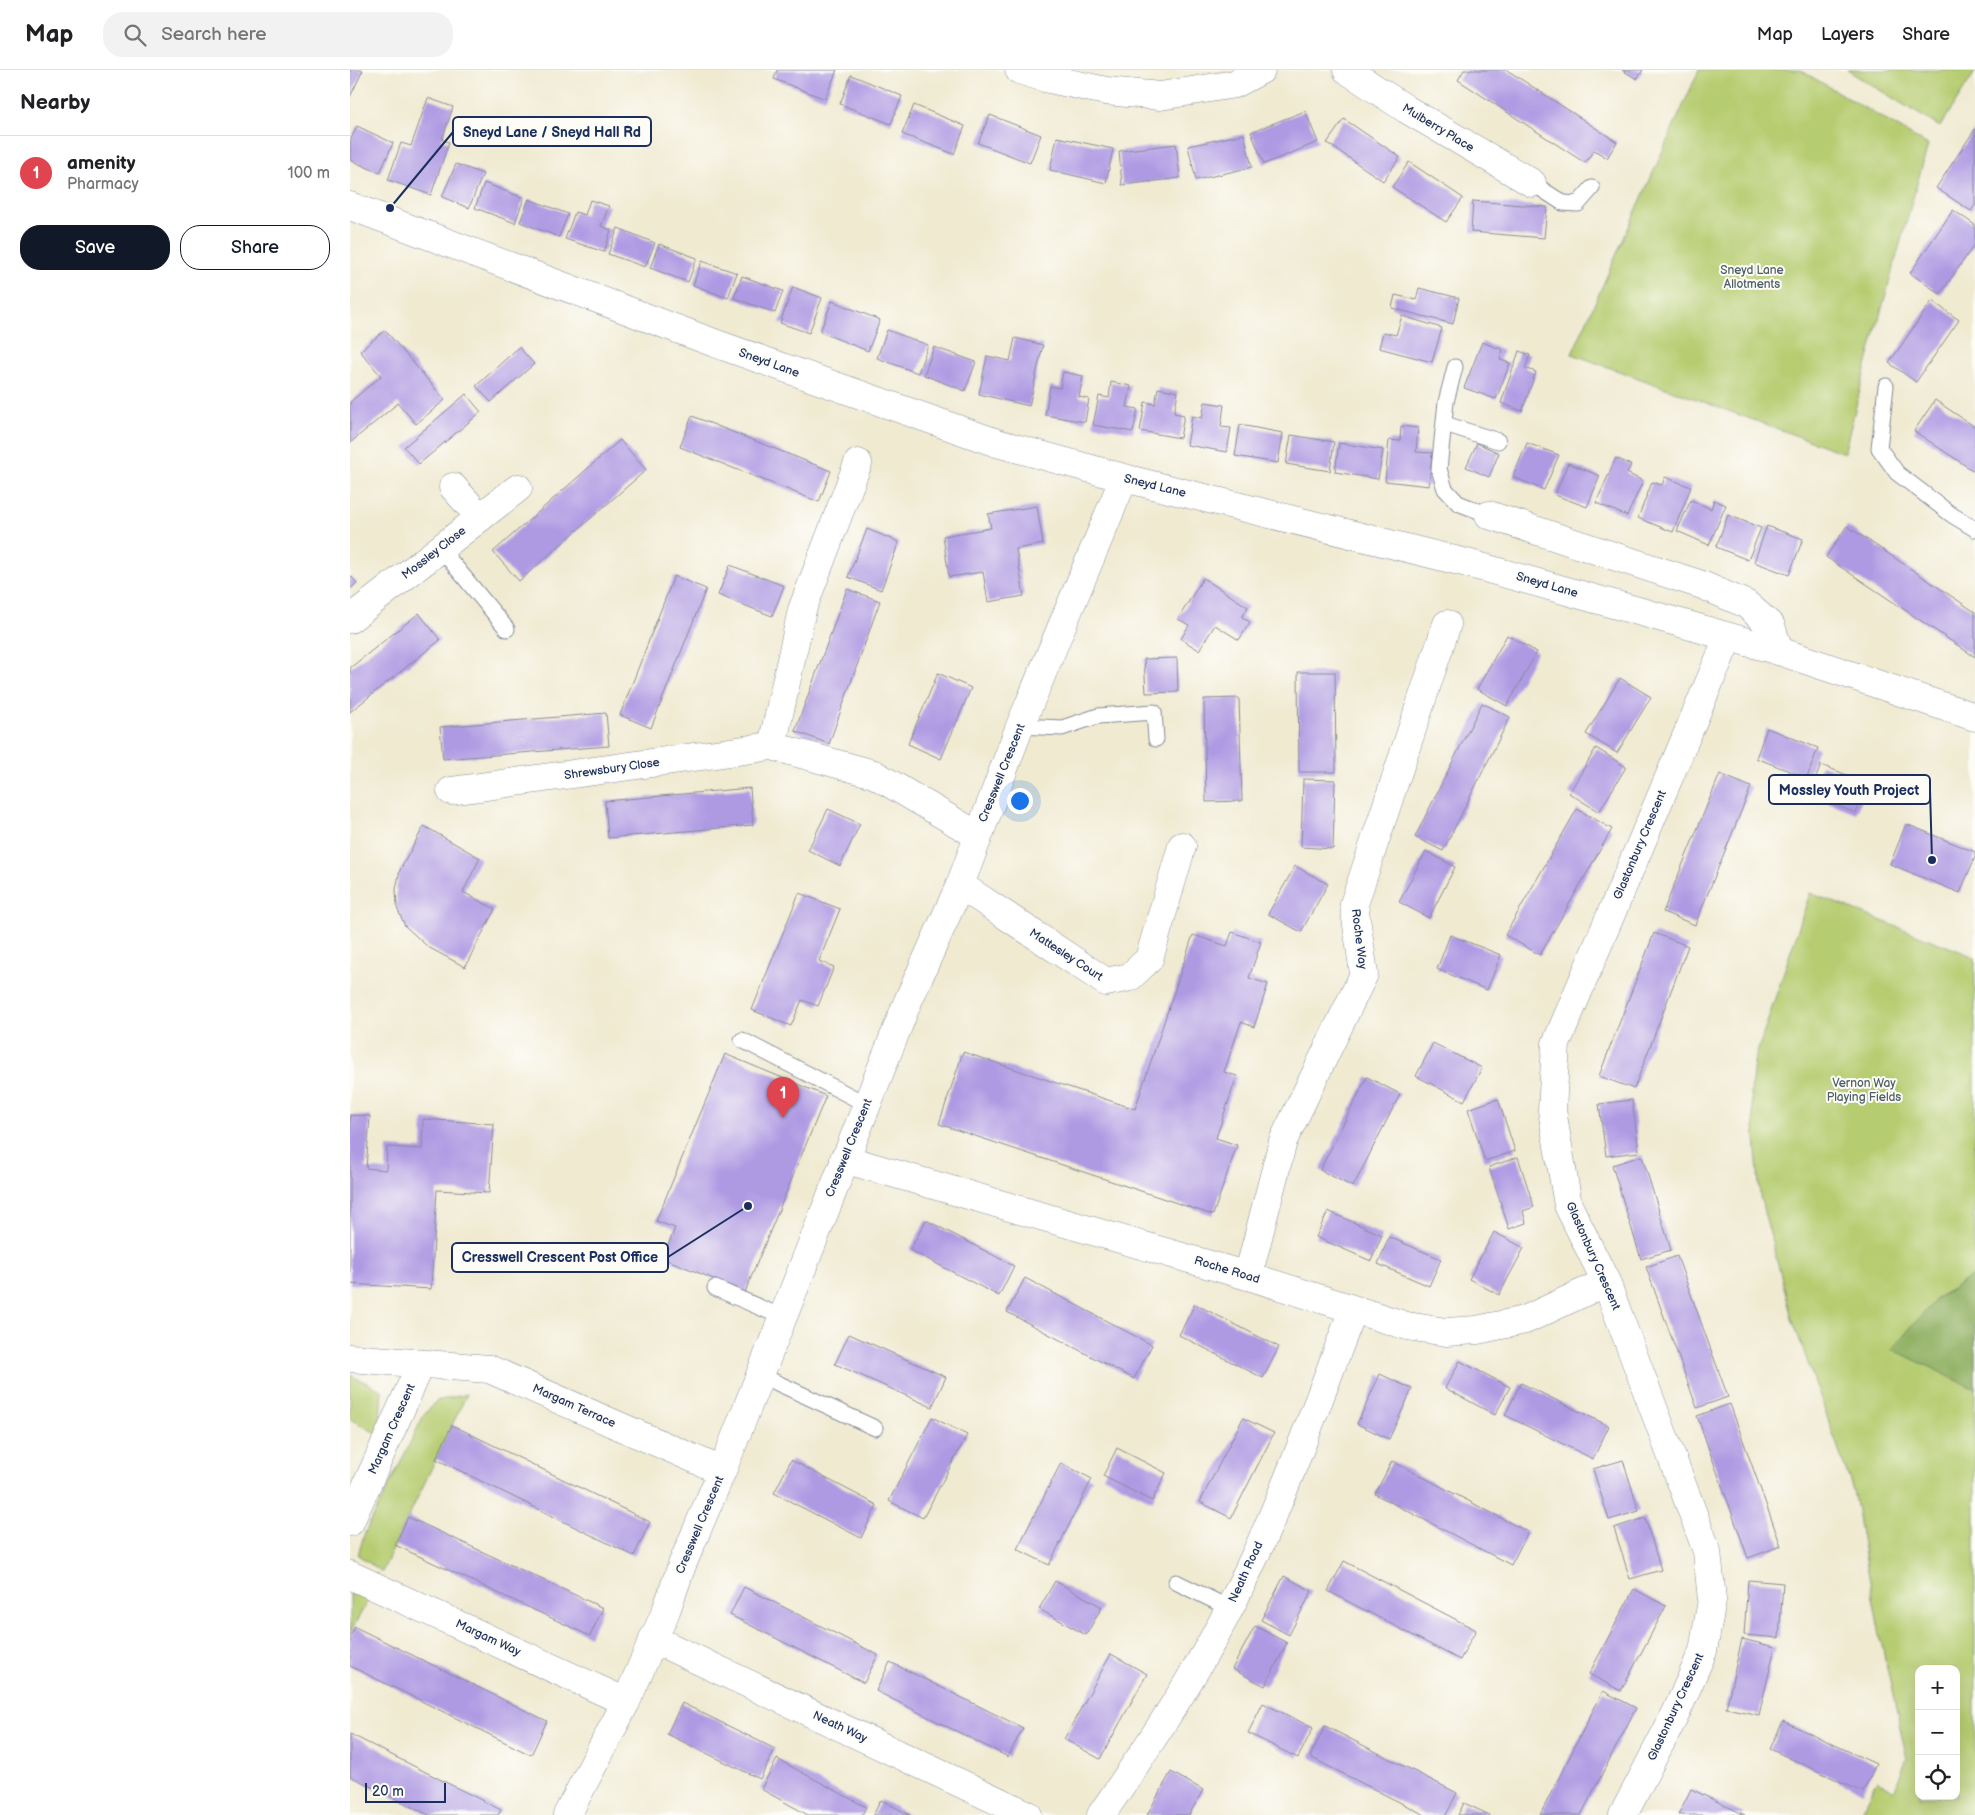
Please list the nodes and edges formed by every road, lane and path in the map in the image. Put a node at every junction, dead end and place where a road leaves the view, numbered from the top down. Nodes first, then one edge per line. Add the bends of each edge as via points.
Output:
1 (1019, 70) edge
2 (1261, 70) edge
3 (1347, 70) edge
4 (1532, 183) joint
5 (1592, 188) dead end
6 (350, 206) edge
7 (1455, 367) dead end
8 (1886, 386) dead end
9 (1444, 424) junction
10 (1498, 440) dead end
11 (1124, 478) junction
12 (858, 479) dead end
13 (453, 487) dead end
14 (518, 488) dead end
15 (1489, 515) joint
16 (480, 517) junction
17 (1975, 529) edge
18 (440, 548) junction
19 (350, 619) edge
20 (1447, 623) dead end
21 (507, 629) dead end
22 (1728, 638) junction
23 (1779, 651) junction
24 (1975, 717) edge
25 (1020, 726) junction
26 (1156, 739) dead end
27 (772, 746) junction
28 (451, 791) dead end
29 (978, 835) junction
30 (1182, 846) dead end
31 (960, 885) junction
32 (742, 1040) dead end
33 (866, 1104) junction
34 (844, 1159) junction
35 (1248, 1276) junction
36 (1606, 1282) junction
37 (715, 1288) dead end
38 (1353, 1310) junction
39 (782, 1317) junction
40 (350, 1358) edge
41 (421, 1364) junction
42 (760, 1375) junction
43 (875, 1428) dead end
44 (722, 1472) junction
45 (350, 1522) edge
46 (350, 1576) edge
47 (1176, 1582) dead end
48 (1229, 1608) junction
49 (653, 1639) junction
50 (626, 1702) junction
51 (567, 1815) edge
52 (1028, 1815) edge
53 (1101, 1815) edge
54 (1623, 1815) edge

1 - 2 street via 1106,91 1160,96 1235,84
3 - 4 street, Mulberry Place via 1406,109
4 - 5 lane via 1563,203 1578,204
6 - 11 street, Sneyd Lane via 837,388 997,443
7 - 9 lane
8 - 17 lane via 1879,448 1897,472
9 - 10 lane
9 - 15 lane via 1439,469 1445,489 1458,503
11 - 22 street, Sneyd Lane via 1467,563
11 - 25 street, Cresswell Crescent
12 - 27 street via 802,610
13 - 16 street
14 - 16 street, Mossley Close
15 - 23 street via 1702,585 1746,604 1771,626
16 - 18 street, Mossley Close
18 - 19 street, Mossley Close
18 - 21 lane
20 - 35 street, Roche Way via 1354,904 1364,974 1283,1141
22 - 23 street, Sneyd Lane
22 - 36 street, Glastonbury Crescent via 1556,1044 1552,1110 1568,1205
23 - 24 street, Sneyd Lane
25 - 26 lane via 1062,728 1098,716 1154,712
25 - 29 street, Cresswell Crescent
27 - 28 street, Shrewsbury Close
27 - 29 street, Shrewsbury Close via 874,774
29 - 31 street, Cresswell Crescent
30 - 31 street, Mattesley Court via 1149,959 1130,977 1106,982
31 - 33 street, Cresswell Crescent
32 - 33 lane
33 - 34 street, Cresswell Crescent
34 - 35 street, Roche Road
34 - 39 street, Cresswell Crescent
35 - 38 street, Roche Road
36 - 38 street, Roche Road via 1524,1320 1477,1330 1446,1332 1407,1326
36 - 54 street, Glastonbury Crescent via 1707,1551 1712,1600 1704,1651
37 - 39 lane
38 - 48 street, Neath Road via 1273,1516
39 - 42 street, Cresswell Crescent
40 - 41 street, Margam Terrace
41 - 44 street, Margam Terrace via 489,1369
41 - 45 street, Margam Crescent
42 - 43 lane
42 - 44 street, Cresswell Crescent
44 - 49 street, Cresswell Crescent
46 - 50 street, Margam Way
47 - 48 lane
48 - 53 street, Neath Road via 1163,1724
49 - 50 street, Cresswell Crescent
49 - 52 street, Neath Way
50 - 51 street, Cresswell Crescent

